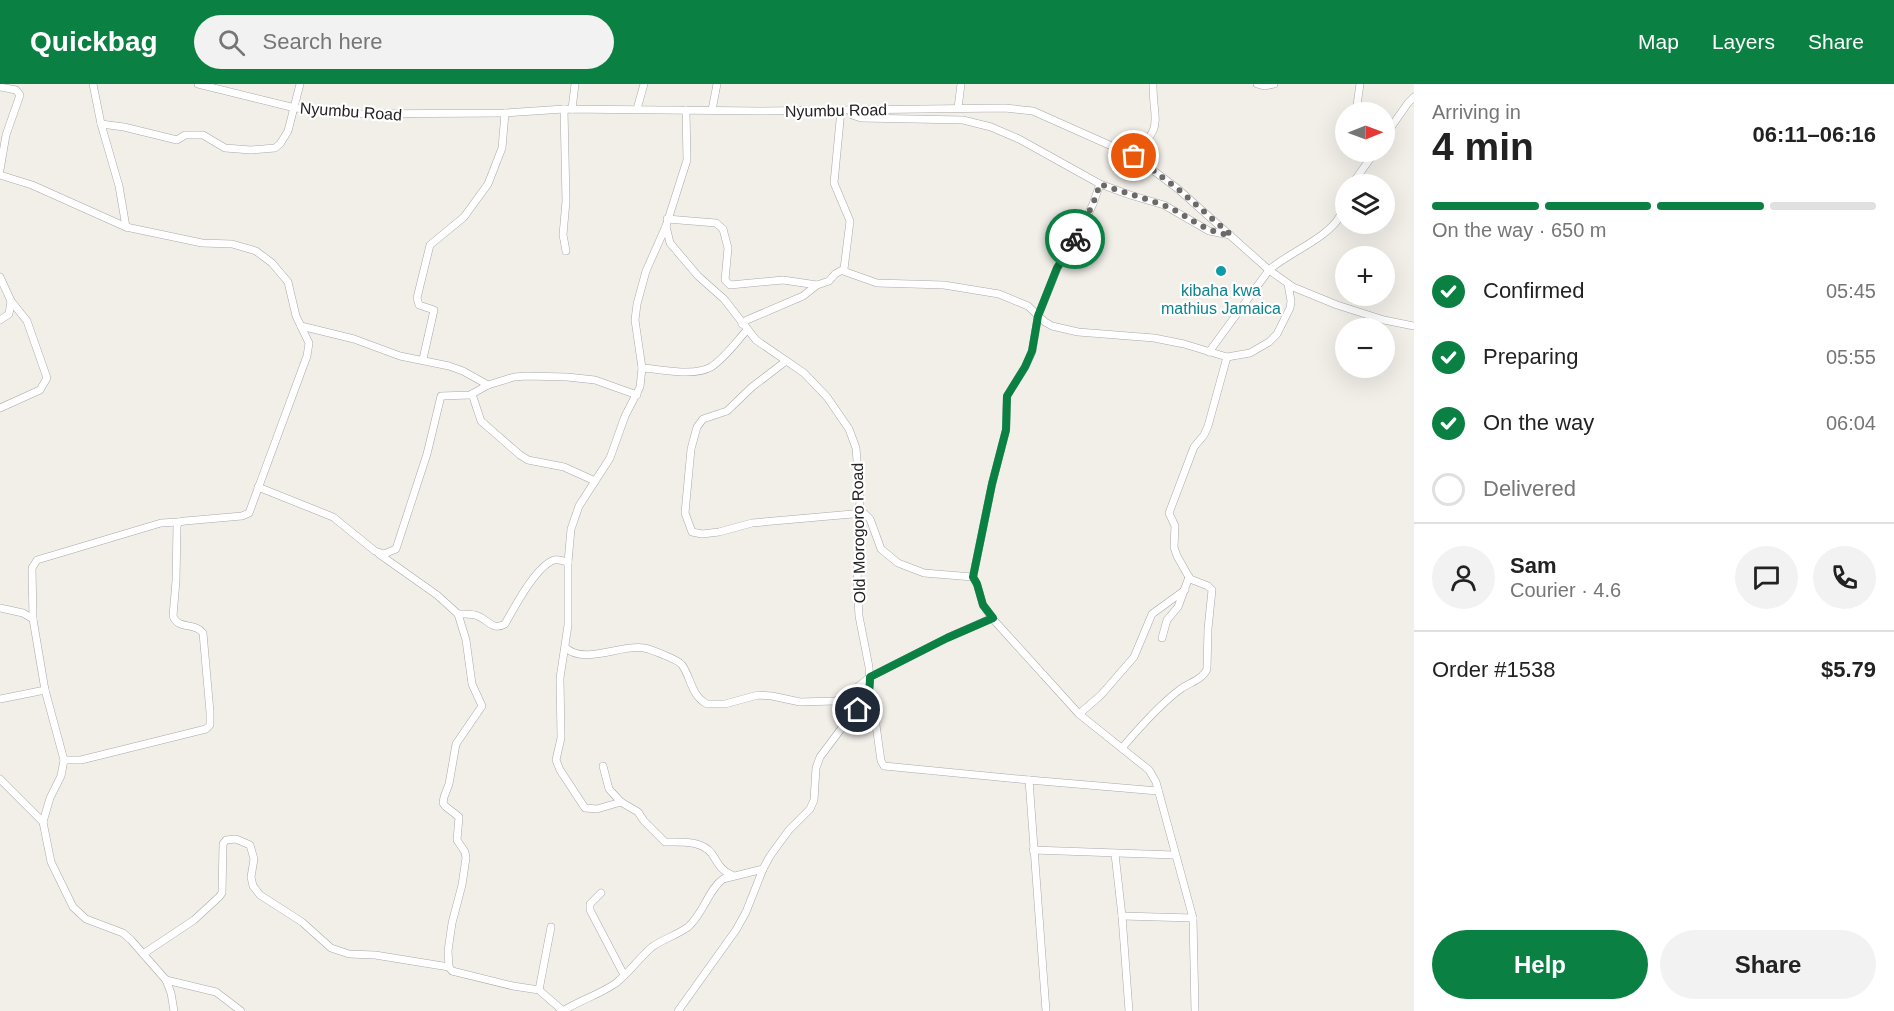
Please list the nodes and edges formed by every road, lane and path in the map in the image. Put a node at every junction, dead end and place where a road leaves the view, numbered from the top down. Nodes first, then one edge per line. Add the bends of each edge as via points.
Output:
1 (93, 84) edge
2 (198, 84) edge
3 (300, 84) edge
4 (575, 84) edge
5 (644, 84) edge
6 (717, 84) edge
7 (961, 84) edge
8 (1153, 84) edge
9 (1257, 84) edge
10 (1274, 84) edge
11 (1360, 84) edge
12 (0, 87) edge
13 (1414, 97) edge
14 (1357, 102) edge
15 (295, 108) junction
16 (958, 108) junction
17 (568, 109) junction
18 (637, 109) junction
19 (850, 109) junction
20 (686, 110) junction
21 (712, 110) junction
22 (841, 110) junction
23 (505, 113) junction
24 (1395, 121) edge
25 (101, 124) junction
26 (1134, 156) junction
27 (0, 170) edge
28 (0, 175) edge
29 (1100, 184) junction
30 (667, 222) junction
31 (1335, 223) edge
32 (126, 227) junction
33 (1231, 235) junction
34 (566, 251) dead end
35 (1269, 270) junction
36 (843, 271) junction
37 (0, 277) edge
38 (1288, 284) junction
39 (817, 285) junction
40 (10, 301) junction
41 (1038, 316) junction
42 (0, 320) edge
43 (301, 326) junction
44 (1414, 326) edge
45 (744, 327) junction
46 (1209, 352) junction
47 (1227, 357) junction
48 (423, 360) junction
49 (786, 362) junction
50 (642, 368) junction
51 (488, 385) junction
52 (472, 394) junction
53 (637, 395) junction
54 (0, 408) edge
55 (595, 481) junction
56 (258, 487) junction
57 (860, 513) junction
58 (179, 522) junction
59 (396, 549) junction
60 (380, 554) junction
61 (568, 562) junction
62 (392, 564) junction
63 (973, 577) junction
64 (1189, 577) junction
65 (1185, 590) junction
66 (0, 608) edge
67 (458, 614) junction
68 (993, 618) junction
69 (33, 619) junction
70 (1162, 638) dead end
71 (566, 648) junction
72 (870, 677) junction
73 (45, 690) junction
74 (0, 699) edge
75 (867, 699) junction
76 (1079, 714) junction
77 (1122, 748) junction
78 (64, 760) junction
79 (603, 766) dead end
80 (0, 780) edge
81 (1029, 780) junction
82 (1158, 791) junction
83 (621, 802) junction
84 (43, 822) junction
85 (1033, 850) junction
86 (1115, 854) junction
87 (1174, 855) junction
88 (763, 869) junction
89 (732, 875) junction
90 (601, 893) dead end
91 (1122, 916) junction
92 (1193, 918) junction
93 (551, 927) dead end
94 (143, 954) junction
95 (449, 967) junction
96 (624, 975) junction
97 (166, 980) junction
98 (538, 990) junction
99 (174, 1011) edge
100 (241, 1011) edge
101 (563, 1011) edge
102 (678, 1011) edge
103 (1046, 1011) edge
104 (1129, 1011) edge
105 (1195, 1011) edge

1 - 25 street
2 - 15 street, Nyumbu Road
3 - 15 street
4 - 17 street
5 - 18 street
6 - 21 street
7 - 16 street
8 - 26 street via 1154,130
9 - 10 street
11 - 14 street
12 - 27 street via 16,90 20,95 6,135
13 - 24 street
15 - 23 street, Nyumbu Road via 352,114
15 - 25 street via 280,144 251,150 225,148 204,135 185,135 177,140
16 - 19 street, Nyumbu Road
16 - 26 street, Nyumbu Road via 1033,111
17 - 18 street, Nyumbu Road
17 - 23 street, Nyumbu Road
17 - 34 street via 563,235
18 - 20 street, Nyumbu Road
19 - 22 street, Nyumbu Road
19 - 29 street via 852,115 861,118 963,120 991,127
20 - 21 street, Nyumbu Road
20 - 30 street via 687,160
21 - 22 street, Nyumbu Road
22 - 36 street via 834,183 850,220
23 - 48 street via 502,148 488,184 464,217 430,245 417,298 419,305 434,310
25 - 32 street
26 - 33 street, Nyumbu Road
28 - 32 street
29 - 33 street via 1164,205 1209,231
29 - 41 street via 1081,229 1057,268
30 - 39 street via 716,223 723,229 728,248 725,280 730,285 783,280
30 - 45 street, Old Morogoro Road via 670,243 677,253 716,290
30 - 50 street via 637,304 635,320
31 - 35 street
32 - 43 street via 256,251 288,282
33 - 35 street, Nyumbu Road
35 - 38 street, Nyumbu Road
35 - 46 street
36 - 39 street
36 - 41 street via 878,283 944,285 999,294 1028,306
37 - 40 street
38 - 44 street, Nyumbu Road via 1336,305
38 - 47 street via 1290,308 1277,334 1250,353
39 - 45 street via 803,296 747,320
40 - 42 street via 9,314
40 - 54 street via 27,321 47,378 40,390
41 - 46 street via 1052,326 1078,332 1154,338
41 - 63 street via 1032,351 1007,396 1006,430
43 - 48 street
43 - 56 street via 309,343 307,356
45 - 49 street, Old Morogoro Road
45 - 50 street via 727,353 704,370
46 - 47 street
47 - 64 street via 1208,426 1194,447 1169,513 1175,526 1174,547
48 - 51 street via 464,371
49 - 57 street, Old Morogoro Road via 804,373 827,397 849,429 859,464
49 - 57 street via 727,411 700,422 691,449 685,513 688,526 692,532 702,534 752,523
50 - 53 street
51 - 52 street
51 - 53 street via 514,377 567,377 602,382
52 - 55 street via 481,421 520,455 564,467
52 - 59 street via 440,398 427,454
53 - 55 street via 610,458
55 - 61 street via 576,514
56 - 58 street via 249,513
56 - 60 street via 333,517
57 - 63 street via 868,516 881,549 898,563 924,573
57 - 72 street, Old Morogoro Road via 857,584
58 - 69 street via 161,523 37,560 32,568
58 - 78 street via 173,616 180,625 197,627 203,633 210,725 81,760
59 - 60 street
59 - 62 street
60 - 62 street
61 - 67 street via 553,561 544,568 500,627 475,615
61 - 71 street
62 - 67 street
63 - 68 street via 983,605
64 - 65 street
64 - 77 street via 1212,590 1205,675 1180,689
65 - 70 street via 1167,620
65 - 76 street via 1152,614 1134,657
66 - 69 street
67 - 95 street via 472,684 482,706 456,744 443,800 459,817 457,840 466,855 452,922
68 - 72 street
68 - 76 street
69 - 73 street
71 - 72 street via 586,654 641,648 673,658 682,663 698,696 707,704 725,704 758,695 800,702 835,700
71 - 83 street via 561,666 557,764 585,808
72 - 75 street, Old Morogoro Road
73 - 74 street
73 - 78 street
75 - 81 street via 884,765
75 - 88 street via 820,757 810,809 789,830
76 - 77 street
77 - 82 street via 1149,770
78 - 84 street
79 - 83 street via 609,789
80 - 84 street
81 - 82 street
81 - 85 street
82 - 87 street
83 - 89 street via 638,812 665,842 693,842 705,847 720,867
84 - 94 street via 51,862 73,907 86,919 123,933
85 - 86 street
85 - 103 street
86 - 87 street
86 - 91 street
87 - 92 street
88 - 89 street
88 - 102 street via 746,912
89 - 96 street via 718,883 687,928 654,946
90 - 96 street via 590,904 590,910
91 - 92 street
91 - 104 street
92 - 105 street
93 - 98 street
94 - 95 street via 194,920 219,897 223,844 236,839 249,845 253,852 251,877 260,895 302,922 331,948 349,954
94 - 97 street
95 - 98 street
96 - 101 street
97 - 99 street
97 - 100 street via 216,992
98 - 101 street

